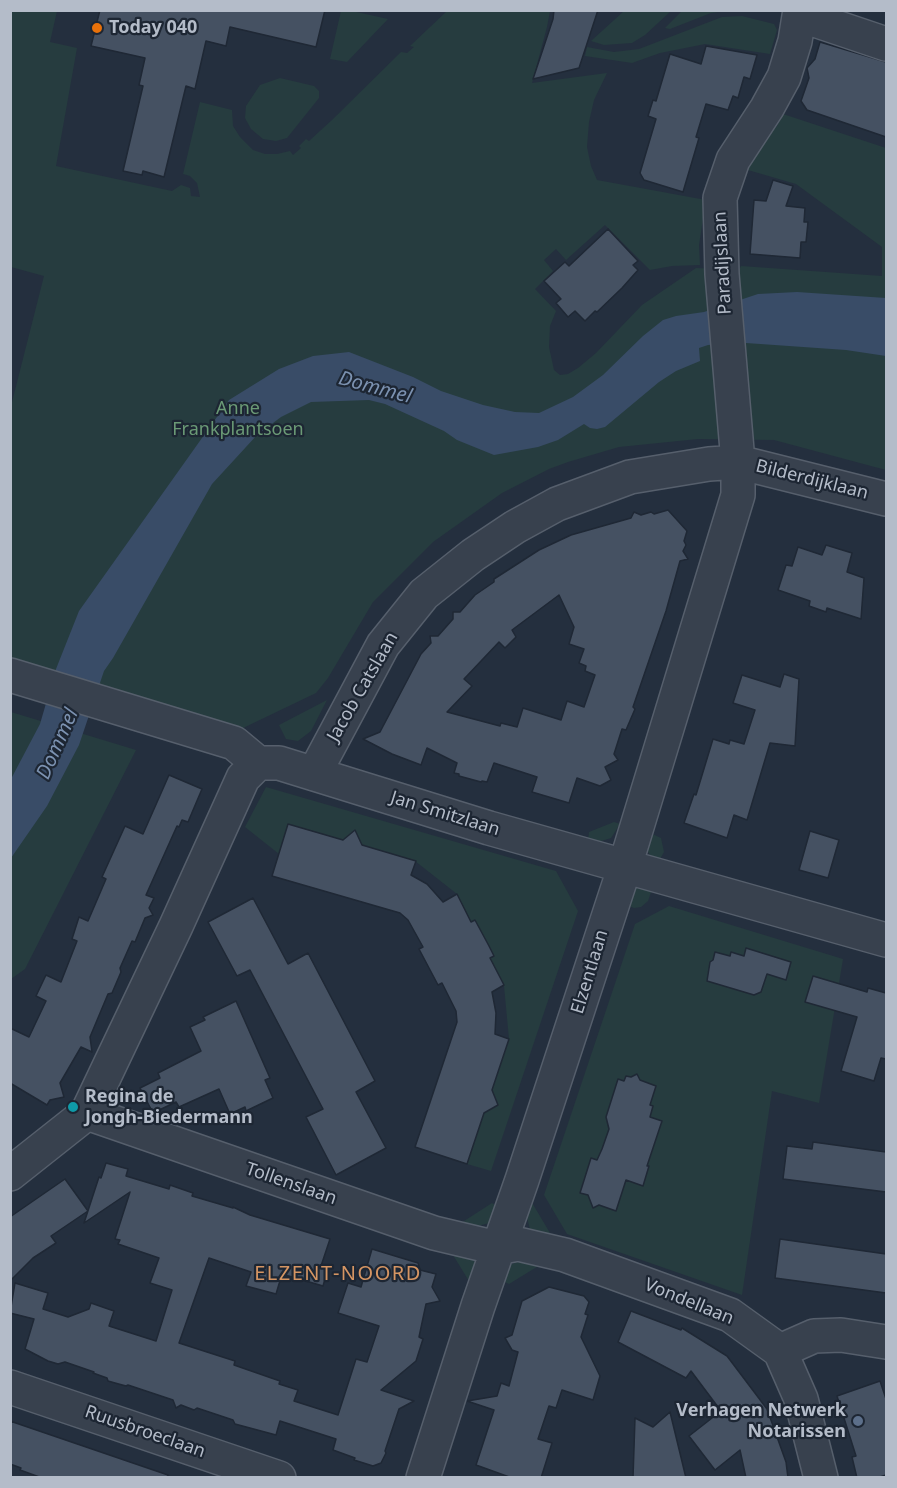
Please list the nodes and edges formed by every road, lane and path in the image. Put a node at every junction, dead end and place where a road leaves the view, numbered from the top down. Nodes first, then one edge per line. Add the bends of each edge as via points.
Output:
1 (800, 13) edge
2 (886, 44) edge
3 (738, 462) junction
4 (886, 499) edge
5 (10, 675) edge
6 (258, 763) junction
7 (314, 774) junction
8 (625, 866) junction
9 (886, 940) edge
10 (87, 1113) junction
11 (10, 1174) edge
12 (497, 1248) junction
13 (886, 1342) edge
14 (780, 1351) junction
15 (10, 1387) edge
16 (279, 1478) edge
17 (423, 1478) edge
18 (821, 1478) edge

1 - 2 street
1 - 3 street, Paradijslaan via 784,77 733,160 720,198 722,285
3 - 4 street, Bilderdijklaan
3 - 7 street, Jacob Catslaan via 630,477 557,504 473,555 424,594 383,645
3 - 8 street, Elzentlaan via 738,495
5 - 6 street via 234,743
6 - 7 street, Jan Smitzlaan via 279,763
6 - 10 street via 243,778
7 - 8 street, Jan Smitzlaan
8 - 9 street, Jan Smitzlaan
8 - 12 street, Elzentlaan
10 - 11 street
10 - 12 street, Tollenslaan via 425,1230
12 - 14 street, Vondellaan via 518,1244 565,1255 730,1315
12 - 17 street, Elzentlaan
13 - 14 street via 841,1335 814,1336
14 - 18 street via 801,1399
15 - 16 street, Ruusbroeclaan

